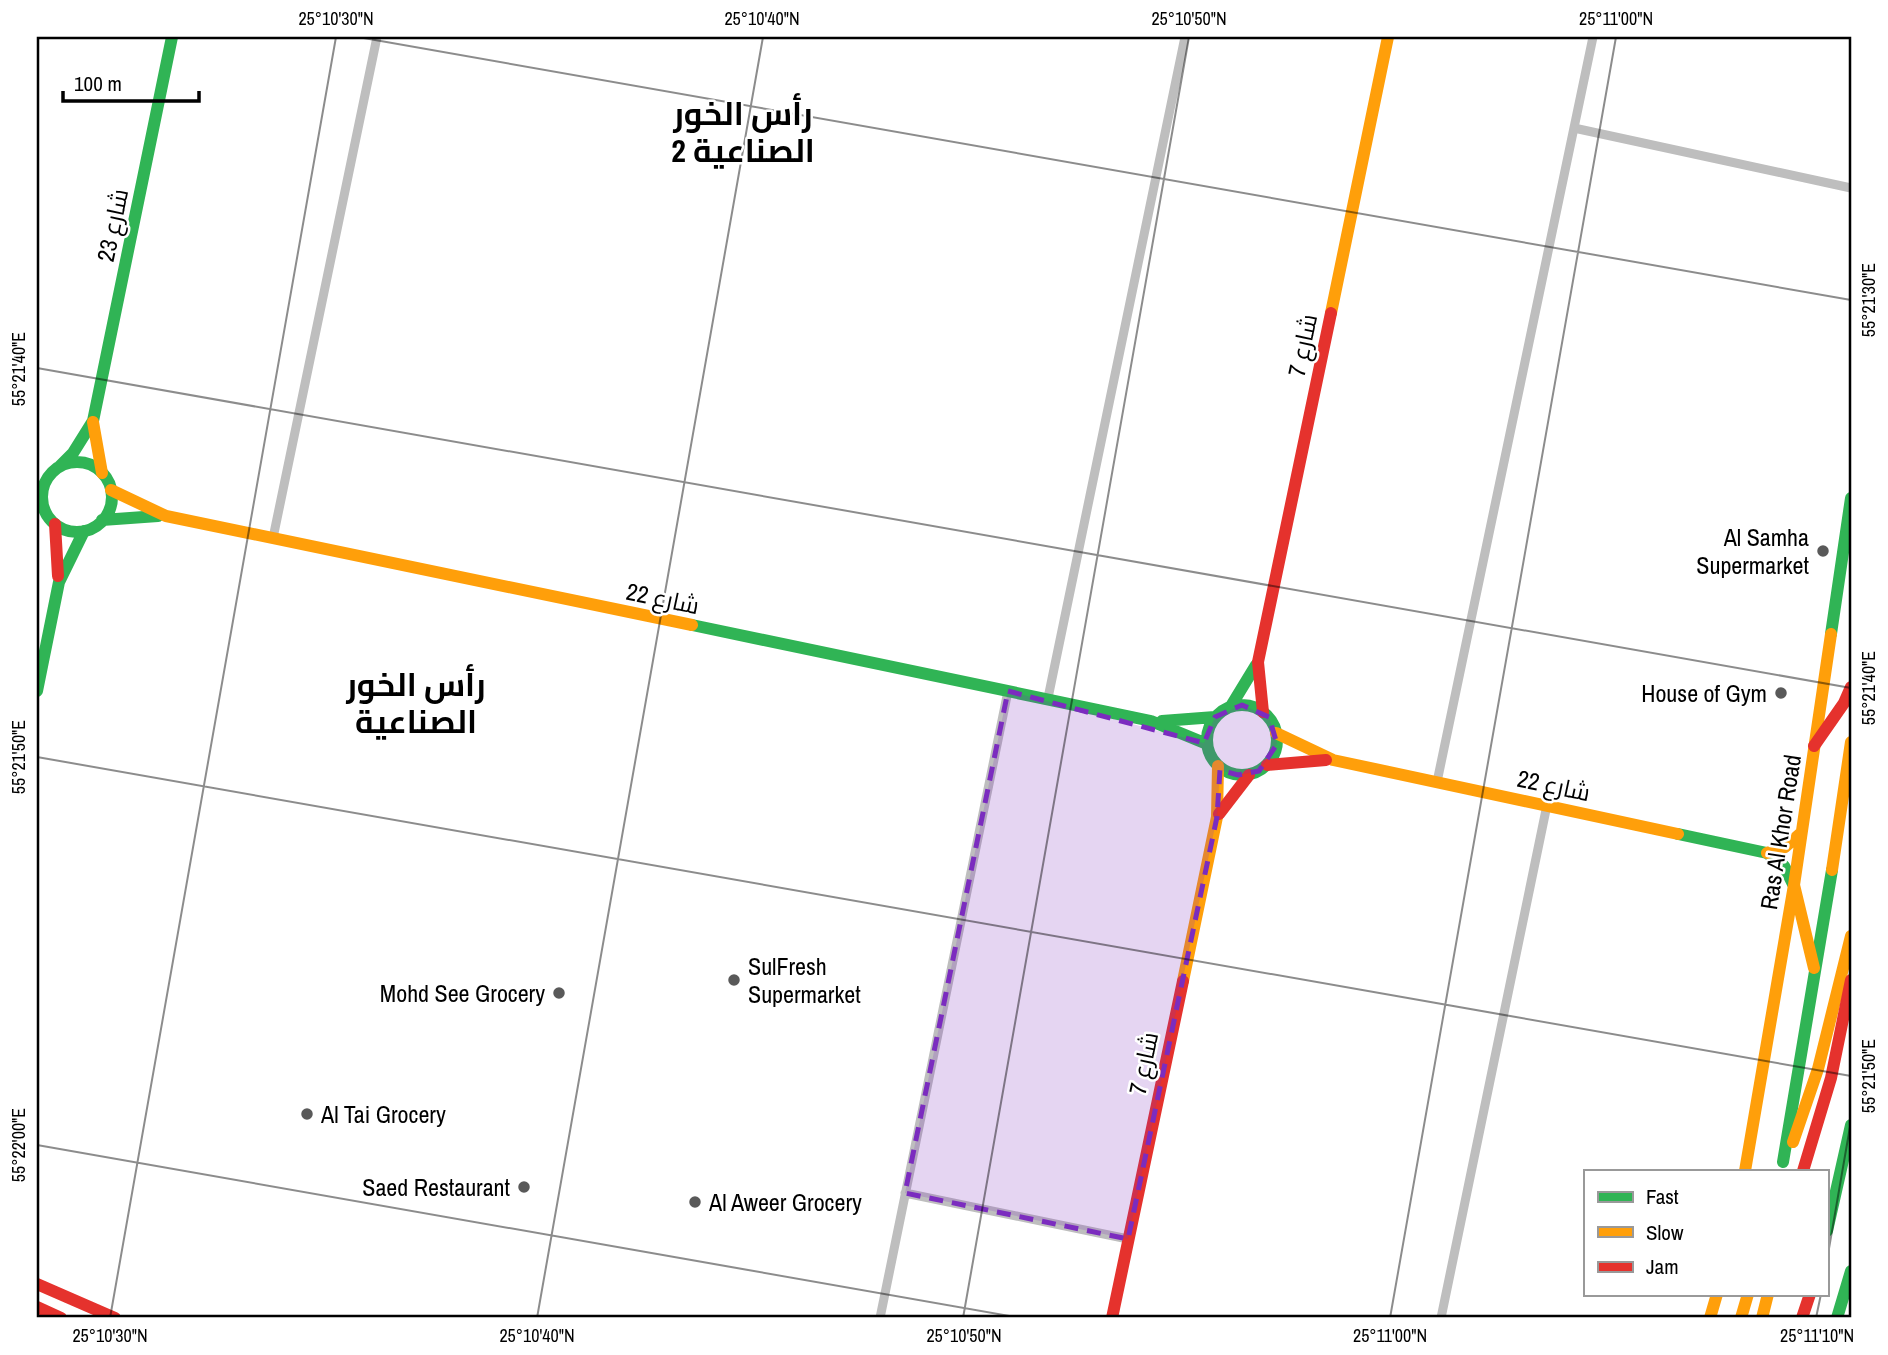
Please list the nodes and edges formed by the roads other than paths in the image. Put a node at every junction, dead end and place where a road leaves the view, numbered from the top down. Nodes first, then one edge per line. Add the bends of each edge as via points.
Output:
1 (172, 37) edge
2 (377, 37) edge
3 (1185, 37) edge
4 (1388, 37) edge
5 (1593, 37) edge
6 (1574, 128) junction
7 (1851, 188) edge
8 (93, 421) junction
9 (56, 470) junction
10 (102, 473) junction
11 (37, 476) edge
12 (111, 490) junction
13 (1851, 498) edge
14 (40, 501) edge
15 (166, 516) junction
16 (102, 520) junction
17 (55, 524) junction
18 (84, 531) junction
19 (272, 538) junction
20 (59, 582) junction
21 (1258, 662) junction
22 (1851, 687) edge
23 (37, 691) edge
24 (1008, 691) junction
25 (1048, 698) junction
26 (1231, 706) junction
27 (1263, 712) junction
28 (1215, 717) junction
29 (1151, 721) junction
30 (1276, 733) junction
31 (1851, 742) edge
32 (1207, 744) junction
33 (1814, 746) junction
34 (1333, 760) junction
35 (1267, 765) junction
36 (1218, 766) junction
37 (1249, 775) junction
38 (1437, 782) junction
39 (1547, 804) junction
40 (1217, 817) junction
41 (1802, 833) junction
42 (1767, 853) junction
43 (1794, 885) junction
44 (1851, 936) edge
45 (1851, 980) edge
46 (1816, 981) junction
47 (1851, 1125) edge
48 (1782, 1167) edge
49 (1745, 1170) edge
50 (1803, 1170) edge
51 (905, 1193) junction
52 (1828, 1227) edge
53 (1128, 1239) junction
54 (1851, 1271) edge
55 (37, 1284) edge
56 (82, 1291) dead end
57 (61, 1294) junction
58 (1716, 1296) edge
59 (1747, 1296) edge
60 (1768, 1296) edge
61 (1809, 1296) edge
62 (37, 1307) edge
63 (61, 1318) edge
64 (115, 1318) edge
65 (880, 1318) edge
66 (1112, 1318) edge
67 (1441, 1318) edge
68 (1710, 1318) edge
69 (1741, 1318) edge
70 (1762, 1318) edge
71 (1802, 1318) edge
72 (1837, 1318) edge

1 - 8 main road, شارع 23
2 - 19 street
3 - 25 street
4 - 21 main road, شارع 7
5 - 6 street
6 - 7 street
6 - 38 street
8 - 9 main road, شارع 23
8 - 10 main road, شارع 23
9 - 10 main road via 74,462 90,464
9 - 11 main road
9 - 14 main road
10 - 12 main road
12 - 15 main road, شارع 22
12 - 16 main road
13 - 33 main road, Ras Al Khor Road
14 - 17 main road
15 - 16 main road, شارع 22
15 - 19 main road, شارع 22
16 - 18 main road
17 - 18 main road
17 - 20 main road
18 - 20 main road
19 - 24 main road, شارع 22
20 - 23 main road
21 - 26 main road, شارع 7
21 - 27 main road, شارع 7
22 - 33 main road
24 - 25 main road, شارع 22
24 - 51 street
25 - 29 main road, شارع 22
26 - 27 main road
26 - 28 main road
27 - 30 main road
28 - 29 main road, شارع 22
28 - 32 main road
29 - 32 main road, شارع 22
30 - 34 main road, شارع 22
30 - 35 main road via 1277,744
31 - 46 main road
32 - 36 main road
33 - 41 main road, Ras Al Khor Road
34 - 35 main road, شارع 22
34 - 38 main road, شارع 22
35 - 37 main road
36 - 37 main road
36 - 40 main road
37 - 40 main road
38 - 39 main road, شارع 22
39 - 42 main road, شارع 22
39 - 67 street
40 - 53 main road, شارع 7
41 - 42 main road via 1785,847
41 - 43 main road, Ras Al Khor Road
42 - 43 main road via 1784,866
43 - 46 main road
43 - 49 main road, Ras Al Khor Road
44 - 48 main road via 1818,1069
45 - 50 main road via 1831,1078
46 - 48 main road
47 - 52 main road
51 - 53 street
51 - 65 street
53 - 66 main road, شارع 7
54 - 72 main road
55 - 57 main road
56 - 57 main road
57 - 64 main road
58 - 68 main road
59 - 69 main road
60 - 70 main road
61 - 71 main road
62 - 63 main road

